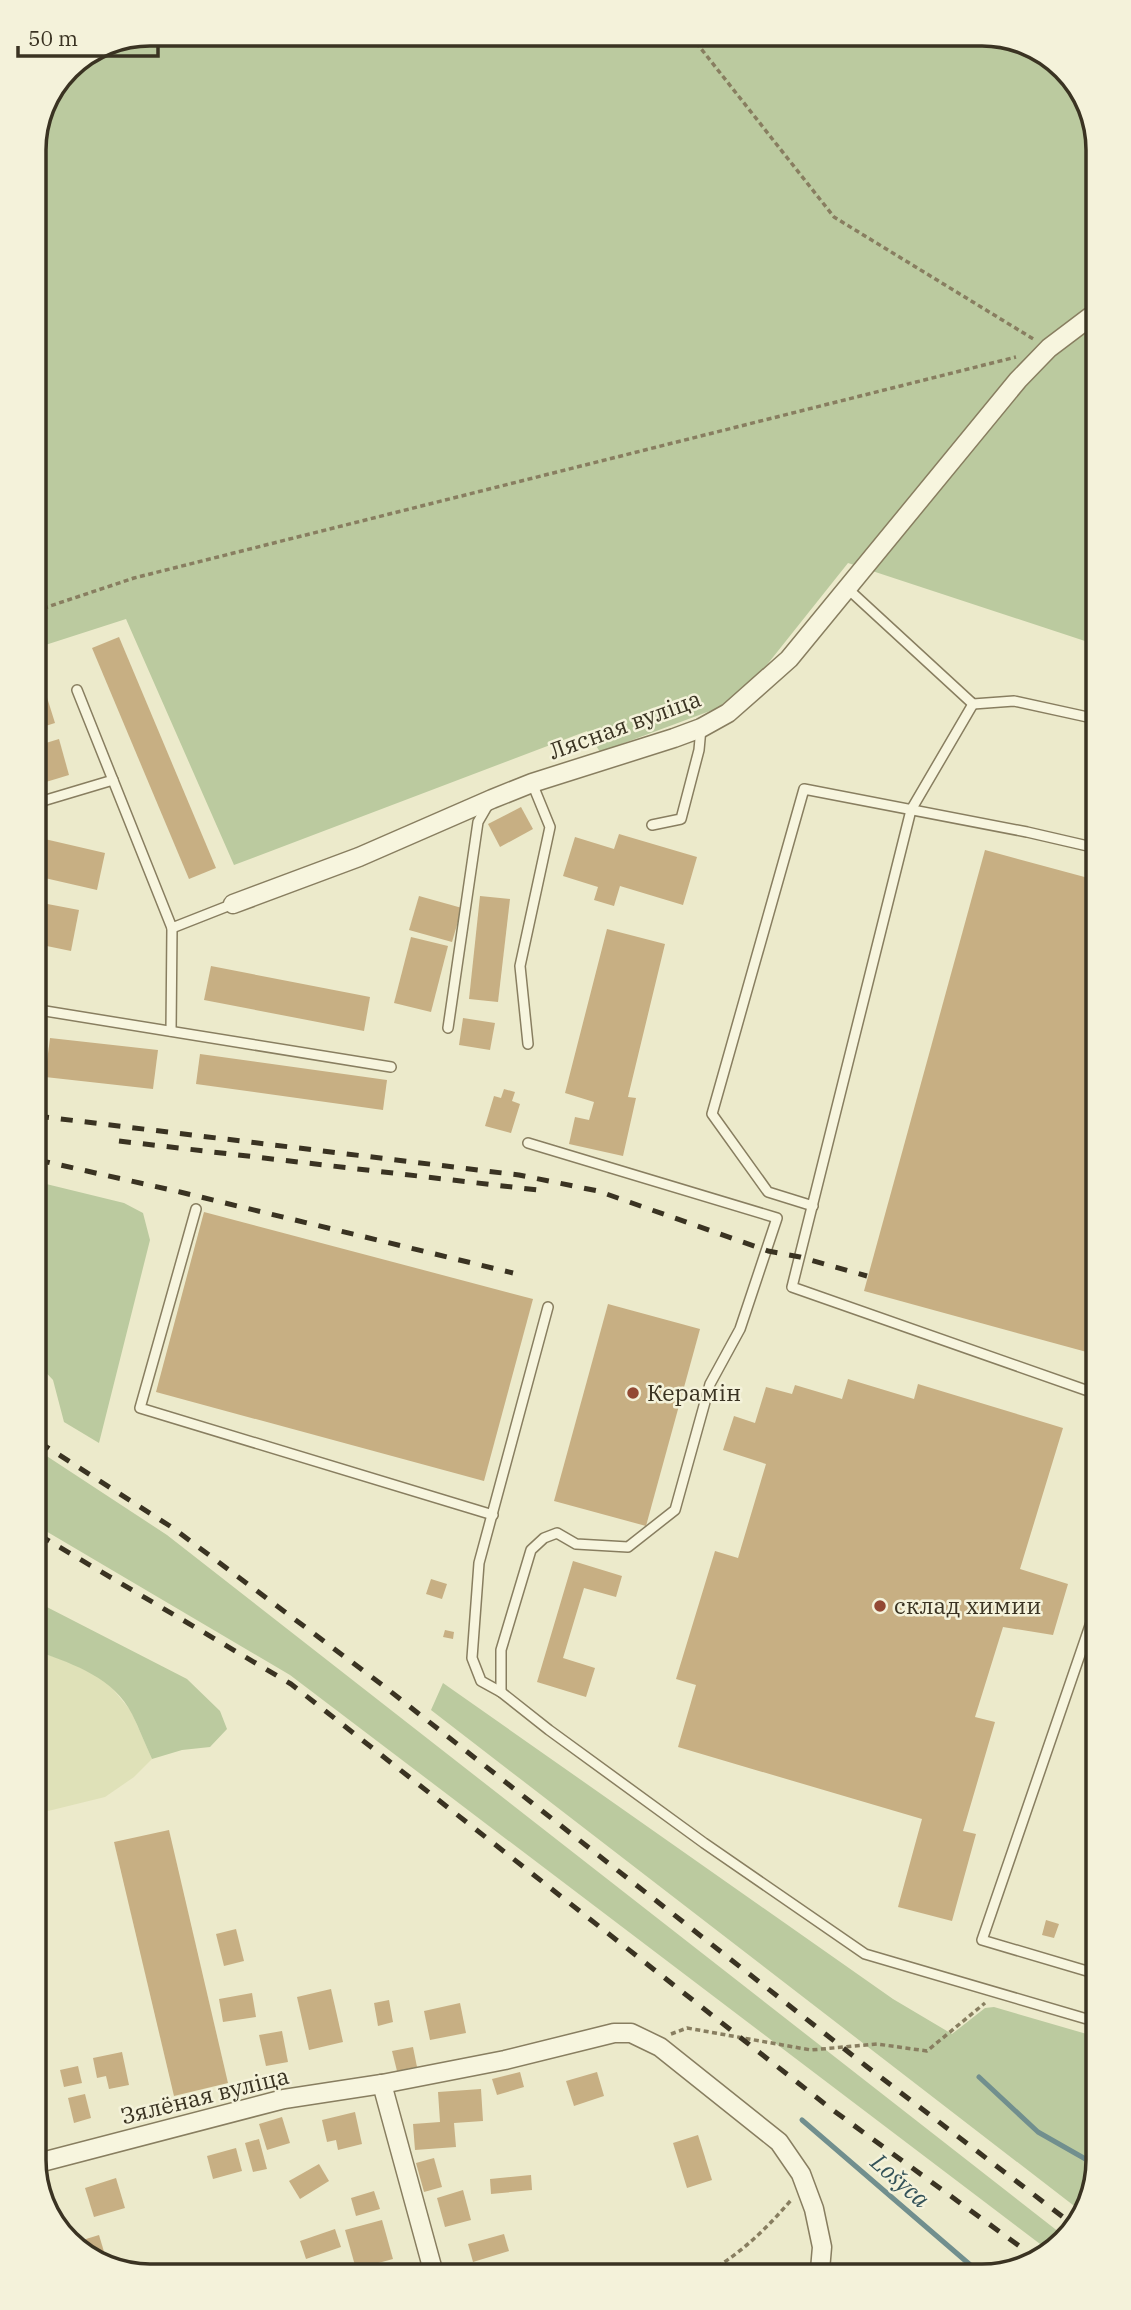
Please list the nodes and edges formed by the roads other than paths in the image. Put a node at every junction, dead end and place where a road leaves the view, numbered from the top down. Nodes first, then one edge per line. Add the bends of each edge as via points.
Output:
1 (1086, 320) edge
2 (848, 589) junction
3 (77, 690) dead end
4 (973, 704) junction
5 (1086, 717) edge
6 (701, 728) junction
7 (113, 780) junction
8 (532, 783) junction
9 (492, 799) junction
10 (46, 800) edge
11 (911, 810) junction
12 (652, 825) dead end
13 (1086, 846) edge
14 (233, 904) joint
15 (172, 928) junction
16 (46, 1011) edge
17 (448, 1028) dead end
18 (171, 1031) junction
19 (528, 1044) dead end
20 (391, 1067) dead end
21 (528, 1143) dead end
22 (813, 1206) junction
23 (196, 1209) dead end
24 (548, 1307) dead end
25 (1086, 1390) edge
26 (493, 1515) junction
27 (1086, 1640) edge
28 (501, 1692) junction
29 (1086, 1971) edge
30 (1086, 2019) edge
31 (382, 2084) junction
32 (46, 2161) edge
33 (431, 2264) edge
34 (821, 2264) edge

1 - 2 street, Лясная вуліца via 1018,380
2 - 4 lane
2 - 6 street, Лясная вуліца via 789,659 727,713
3 - 7 lane
4 - 5 lane via 1014,701
4 - 11 lane
6 - 8 street, Лясная вуліца
6 - 12 lane via 681,819
7 - 10 lane
7 - 15 lane
8 - 9 street, Лясная вуліца
8 - 19 lane via 550,827 520,966
9 - 14 street, Лясная вуліца
9 - 17 lane via 478,822
11 - 13 lane
11 - 22 lane
11 - 22 lane via 804,789 712,1114 768,1192
14 - 15 lane
15 - 18 lane
16 - 18 lane
18 - 20 lane
21 - 28 lane via 777,1218 740,1329 710,1384 675,1510 628,1547 576,1545 557,1533 531,1550 501,1650
22 - 25 lane via 792,1287
23 - 26 lane via 140,1408
24 - 26 lane
26 - 28 lane via 479,1563 472,1658 481,1681
27 - 29 lane via 982,1940
28 - 30 lane via 693,1835 865,1954
31 - 32 street, Зялёная вуліца via 284,2099
31 - 33 street
31 - 34 street, Зялёная вуліца via 614,2033 649,2041 779,2142 801,2174 814,2209

